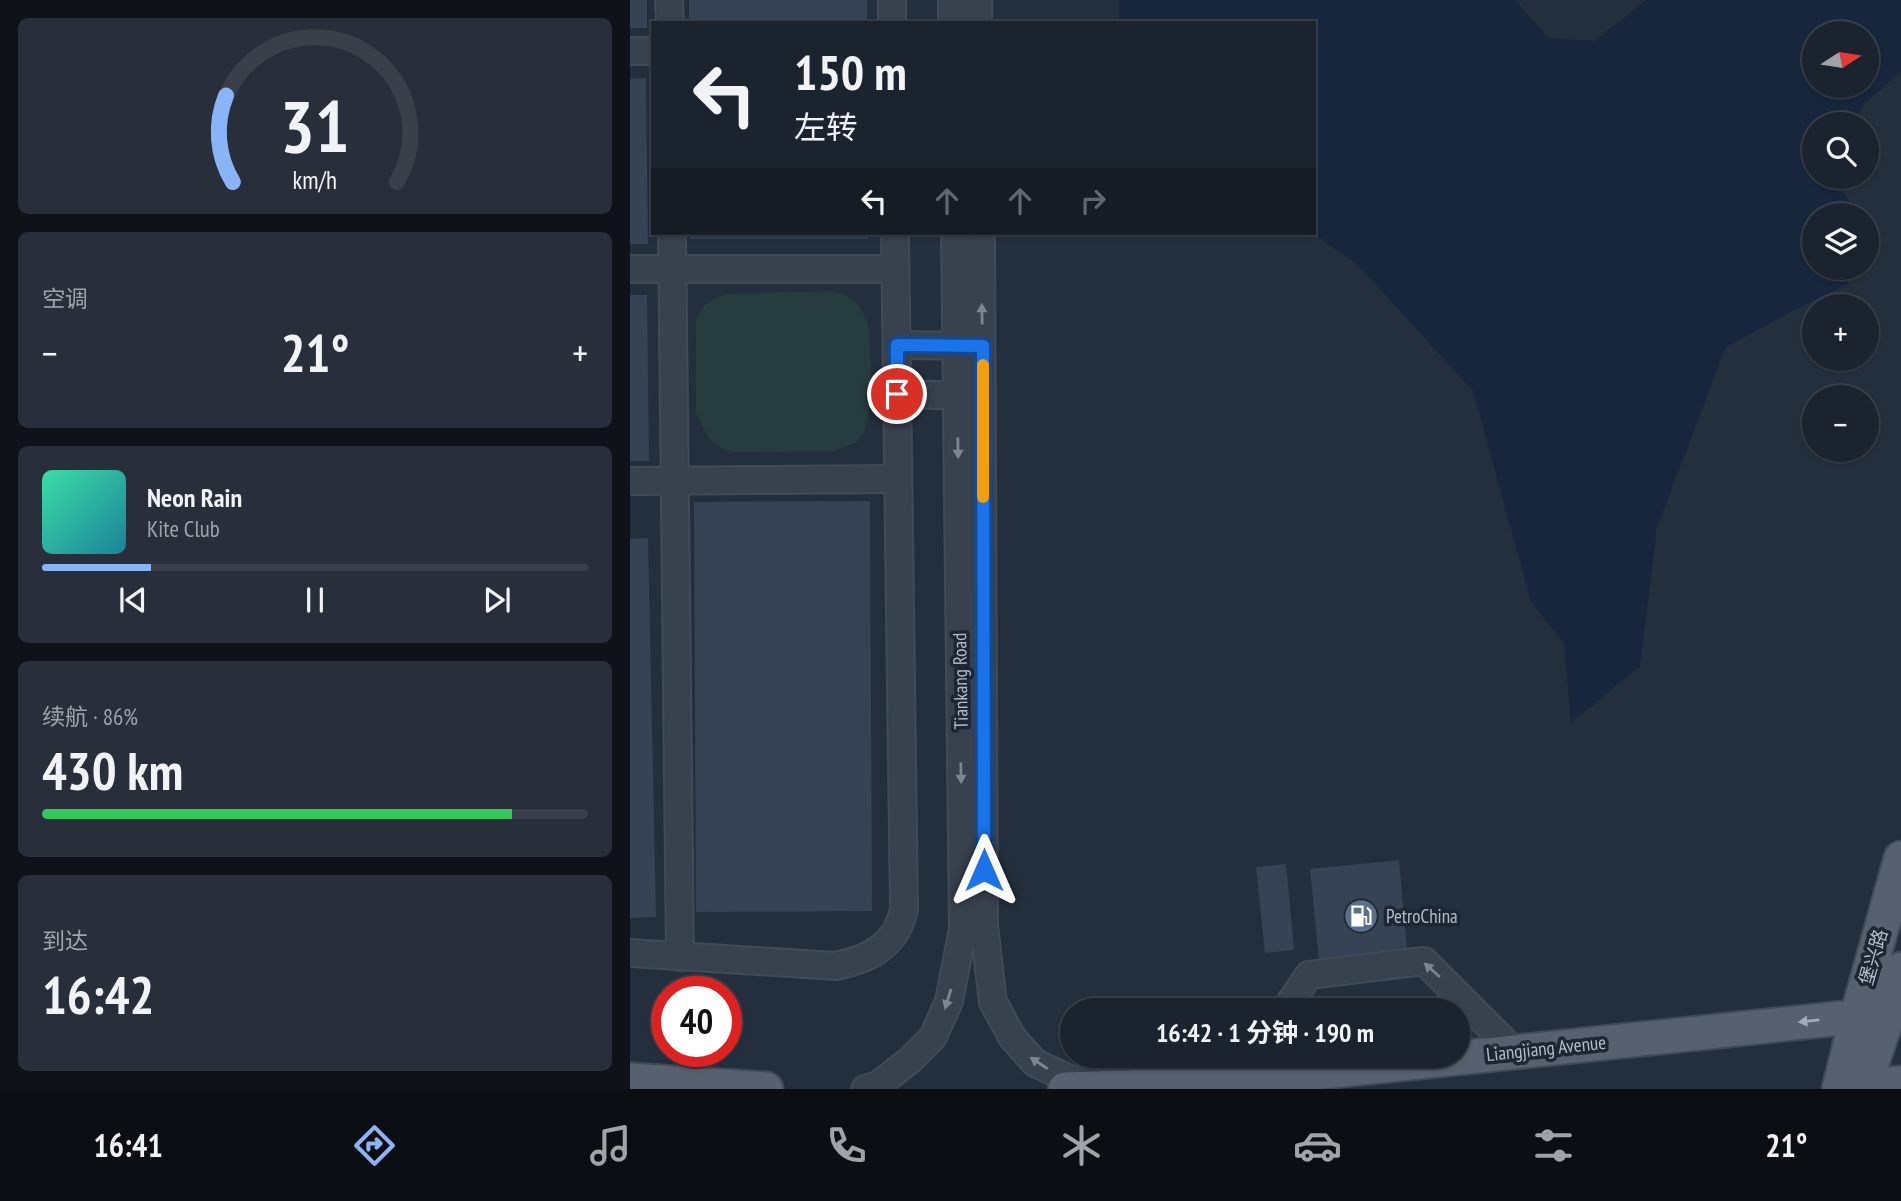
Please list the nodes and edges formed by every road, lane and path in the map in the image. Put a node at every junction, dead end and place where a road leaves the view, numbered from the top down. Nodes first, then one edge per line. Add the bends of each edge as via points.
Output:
1 (669, 0) edge
2 (892, 0) edge
3 (952, 0) edge
4 (978, 0) edge
5 (670, 21) edge
6 (892, 21) edge
7 (953, 21) edge
8 (978, 21) edge
9 (630, 51) edge
10 (651, 51) edge
11 (672, 235) edge
12 (895, 235) edge
13 (956, 235) edge
14 (981, 235) edge
15 (630, 269) edge
16 (673, 269) junction
17 (895, 269) junction
18 (897, 345) junction
19 (970, 346) junction
20 (897, 394) junction
21 (970, 396) junction
22 (898, 479) junction
23 (630, 481) edge
24 (675, 481) junction
25 (1901, 858) edge
26 (630, 953) edge
27 (680, 957) junction
28 (1901, 969) edge
29 (1293, 998) edge
30 (1461, 998) edge
31 (1470, 1006) edge
32 (1882, 1014) edge
33 (1516, 1052) junction
34 (1470, 1055) edge
35 (1245, 1068) edge
36 (630, 1080) edge
37 (1901, 1083) edge
38 (1127, 1087) edge
39 (1848, 1088) edge
40 (766, 1089) edge
41 (865, 1089) edge
42 (1065, 1089) edge

1 - 5 street
2 - 6 street
3 - 7 street
4 - 8 street
9 - 10 street
11 - 16 street
12 - 17 street
13 - 19 street, Tiankang Road
19 -> 14 street, Tiankang Road
15 - 16 street
16 - 17 street
16 - 24 street
17 - 18 street
18 - 19 street
18 - 20 street
19 - 21 street, Tiankang Road
20 - 21 street
20 - 22 street
38 -> 21 street, Tiankang Road via 1070,1079 1035,1063 1012,1037 993,1002 984,926
21 -> 41 street, Tiankang Road via 963,929 949,1001 933,1037 878,1085
22 - 24 street
22 - 27 street via 901,923 873,955 836,966
23 - 24 street
24 - 27 street
25 - 32 main road, 堡兴路
26 - 27 street
28 - 32 main road, 堡兴路
30 -> 29 street via 1424,961 1309,975
33 -> 31 street
32 -> 33 main road, Liangjiang Avenue
32 - 39 main road
33 - 34 main road, Liangjiang Avenue
35 - 38 main road, Liangjiang Avenue
36 - 40 main road
37 - 39 main road
38 - 42 main road, Liangjiang Avenue

